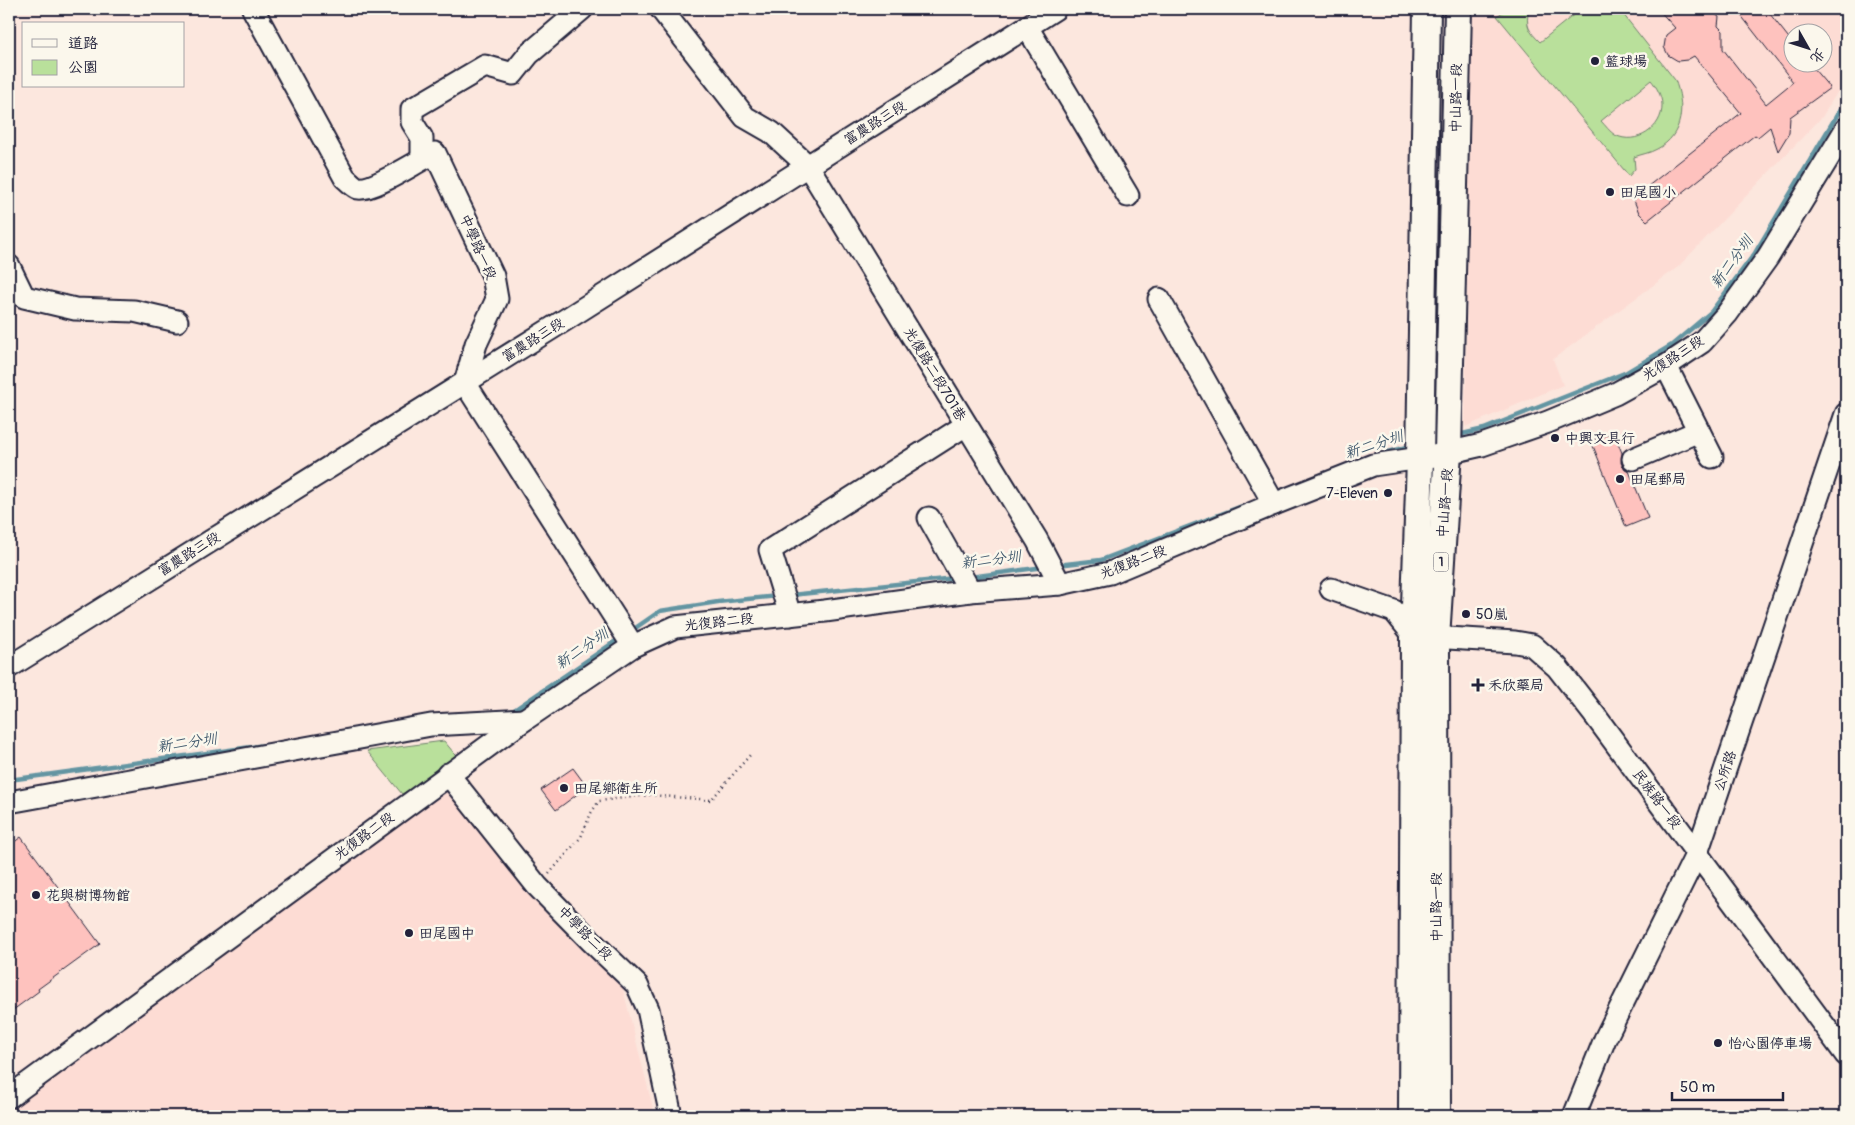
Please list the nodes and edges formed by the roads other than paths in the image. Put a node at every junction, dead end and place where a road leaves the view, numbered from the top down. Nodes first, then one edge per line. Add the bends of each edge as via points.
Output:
1 (253, 9) edge
2 (582, 9) edge
3 (661, 9) edge
4 (1055, 9) edge
5 (1427, 9) edge
6 (1458, 9) edge
7 (1027, 27) junction
8 (1846, 129) edge
9 (422, 158) junction
10 (808, 166) junction
11 (1128, 196) dead end
12 (9, 266) edge
13 (1159, 299) dead end
14 (177, 321) dead end
15 (1666, 366) junction
16 (465, 383) junction
17 (1846, 414) edge
18 (966, 425) junction
19 (1699, 432) junction
20 (1434, 456) junction
21 (1712, 457) dead end
22 (1633, 459) dead end
23 (1274, 504) junction
24 (930, 518) dead end
25 (1060, 584) junction
26 (1331, 589) dead end
27 (970, 591) junction
28 (790, 615) junction
29 (1425, 637) junction
30 (633, 646) junction
31 (9, 666) edge
32 (524, 720) junction
33 (448, 774) junction
34 (9, 802) edge
35 (1697, 853) junction
36 (1846, 1055) edge
37 (9, 1097) edge
38 (672, 1116) edge
39 (1412, 1116) edge
40 (1437, 1116) edge
41 (1574, 1116) edge

1 - 9 street via 345,178 356,188 399,174
2 - 9 street via 529,54 513,74 485,66 412,109 412,122 422,138
3 - 10 street, 光復路二段701巷 via 745,117 771,132
4 - 7 street, 富農路三段
5 - 20 main road, 中山路一段 / 1
6 - 20 main road, 中山路一段 / 1
7 - 10 street, 富農路三段
7 - 11 street
8 - 15 street, 光復路三段 via 1768,257 1727,314 1702,342
9 - 16 street, 中學路一段 via 434,153 493,276 497,299 476,344
10 - 16 street, 富農路三段
10 - 18 street, 光復路二段701巷
12 - 14 street via 24,297 74,309 134,311
13 - 23 street
15 - 19 street
15 - 20 street, 光復路三段 via 1615,394 1548,422 1482,445
16 - 30 street
16 - 31 street, 富農路三段
17 - 35 street, 公所路
18 - 25 street, 光復路二段701巷 via 1037,540
18 - 28 street via 770,550
19 - 21 street
19 - 22 street
20 - 23 street, 光復路二段 via 1373,465
20 - 29 main road, 中山路一段 / 1
23 - 25 street, 光復路二段 via 1110,573
24 - 27 street
25 - 27 street, 光復路二段
26 - 29 street via 1394,611
27 - 28 street, 光復路二段
28 - 30 street, 光復路二段 via 675,627
29 - 35 street, 民族路一段 via 1532,645 1563,674
29 - 39 main road, 中山路一段 / 1
29 - 40 main road, 中山路一段 / 1
30 - 32 street, 光復路二段
32 - 33 street, 光復路二段
32 - 34 street via 431,725
33 - 37 street, 光復路二段
33 - 38 street, 中學路二段 via 538,886 637,985 648,1009
35 - 36 street, 民族路一段
35 - 41 street, 公所路 via 1605,1040

